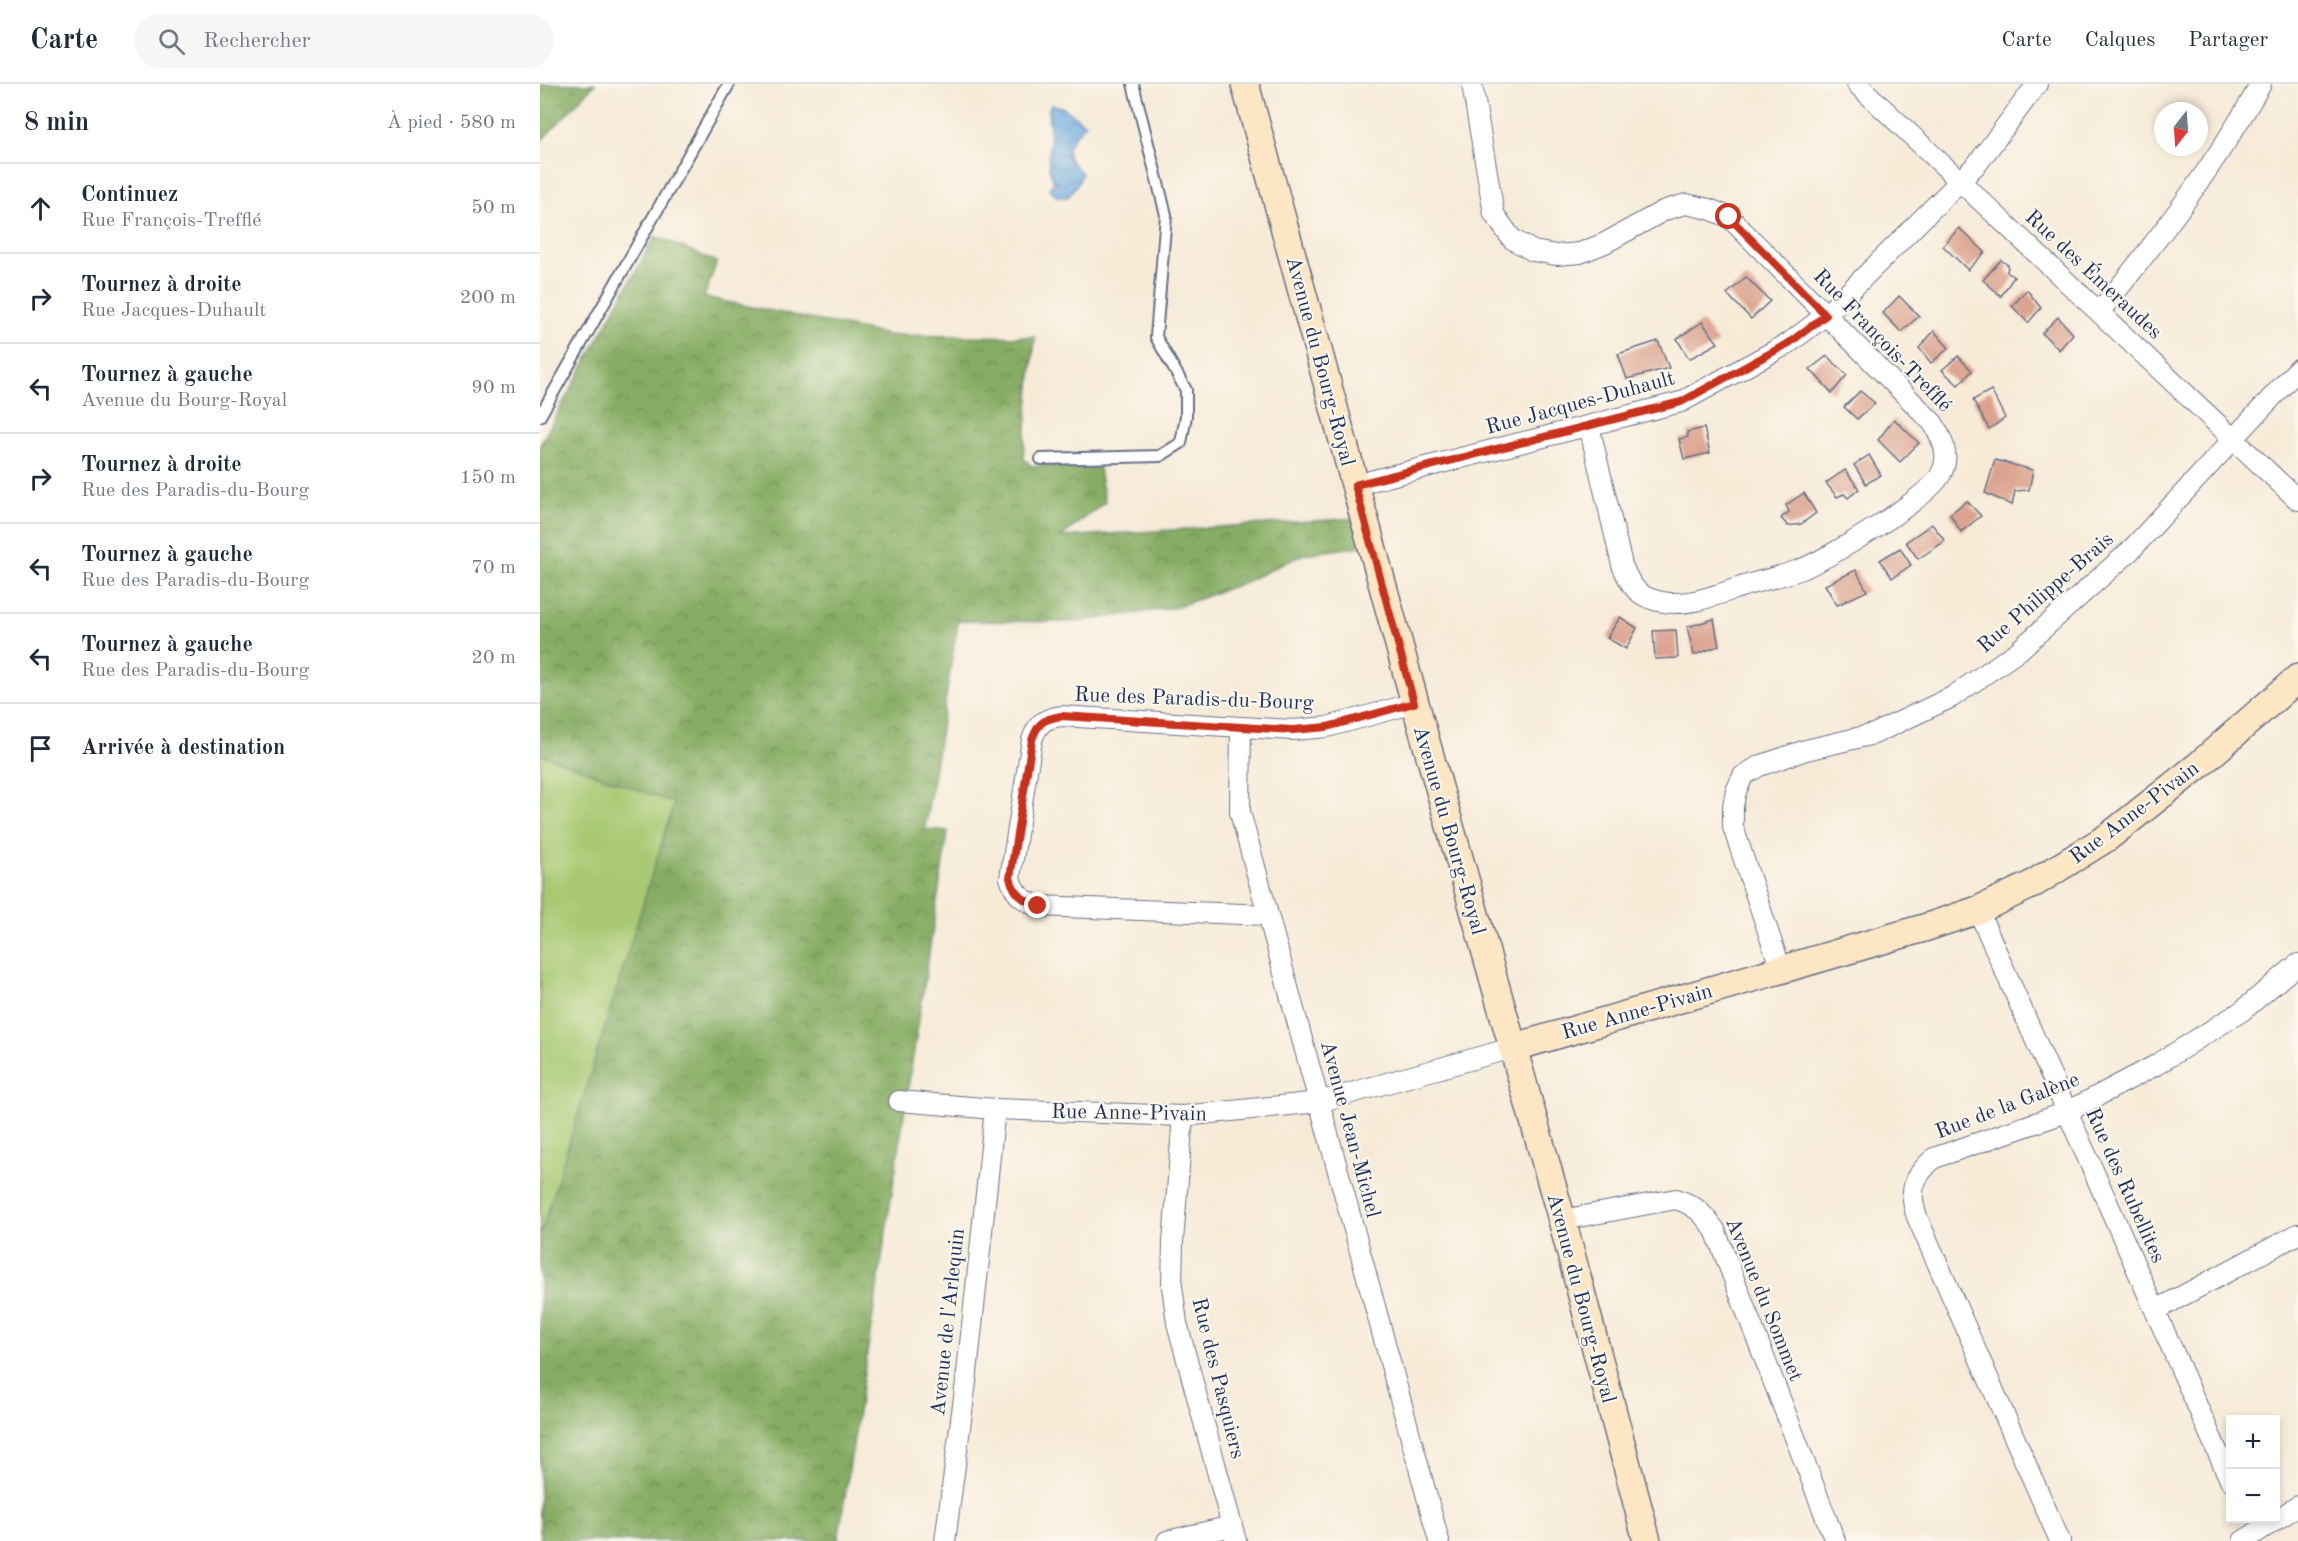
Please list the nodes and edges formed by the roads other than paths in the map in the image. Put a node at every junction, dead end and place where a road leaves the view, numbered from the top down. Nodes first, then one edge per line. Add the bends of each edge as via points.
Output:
1 (729, 84) edge
2 (1133, 84) edge
3 (1245, 84) edge
4 (1472, 84) edge
5 (1857, 84) edge
6 (2037, 84) edge
7 (2261, 84) edge
8 (1958, 181) junction
9 (2100, 311) junction
10 (1826, 315) junction
11 (2298, 369) edge
12 (540, 416) edge
13 (1589, 426) junction
14 (2234, 439) junction
15 (1041, 459) dead end
16 (1355, 485) junction
17 (2298, 500) edge
18 (2298, 678) edge
19 (1414, 703) junction
20 (1241, 727) junction
21 (1978, 910) junction
22 (1267, 915) junction
23 (2298, 964) edge
24 (1781, 970) junction
25 (1512, 1047) junction
26 (899, 1101) dead end
27 (1319, 1102) junction
28 (995, 1109) junction
29 (2067, 1113) junction
30 (1183, 1116) junction
31 (1562, 1220) junction
32 (2298, 1234) edge
33 (2156, 1310) junction
34 (2226, 1471) edge
35 (2298, 1506) edge
36 (2248, 1531) edge
37 (1234, 1534) edge
38 (945, 1541) edge
39 (1167, 1541) edge
40 (1439, 1541) edge
41 (1647, 1541) edge
42 (1835, 1541) edge
43 (2060, 1541) edge

1 - 12 lane
2 - 15 lane via 1166,215 1156,337 1186,390 1181,443 1160,456
3 - 16 street, Avenue du Bourg-Royal
4 - 10 street, Rue François-Trefflé via 1494,214 1512,239 1533,251 1556,255 1580,253 1665,210 1686,204 1709,208 1729,217
5 - 8 street, Rue des Émeraudes
6 - 8 street, Rue Jacques-Duhault via 1978,163
7 - 9 street via 2157,242
8 - 9 street, Rue des Émeraudes
8 - 10 street, Rue Jacques-Duhault
9 - 14 street, Rue des Émeraudes
10 - 13 street, Rue Jacques-Duhault via 1789,343 1681,402
10 - 13 street, Rue François-Trefflé via 1933,423 1944,441 1947,457 1942,473 1930,489 1844,548 1801,570 1686,603 1643,596 1630,585 1622,565
11 - 14 street
13 - 16 street, Rue Jacques-Duhault
14 - 17 street, Rue des Émeraudes
14 - 24 street, Rue Philippe-Brais via 2130,551 2018,652 1962,691 1874,734 1806,750 1759,766 1743,776 1733,806 1733,827
16 - 19 street, Avenue du Bourg-Royal
18 - 21 street, Rue Anne-Pivain via 2199,765 2108,837 2031,885
19 - 20 street, Rue des Paradis-du-Bourg via 1327,727
19 - 25 street, Avenue du Bourg-Royal
20 - 22 street, Avenue Jean-Michel via 1240,812
20 - 22 street, Rue des Paradis-du-Bourg via 1049,718 1037,726 1032,740 1010,878 1023,900 1038,906
21 - 24 street, Rue Anne-Pivain
21 - 29 street, Rue des Rubellites
22 - 27 street, Avenue Jean-Michel
23 - 29 street, Rue de la Galène via 2242,1011 2156,1065
24 - 25 street, Rue Anne-Pivain
25 - 27 street, Rue Anne-Pivain
25 - 31 street, Avenue du Bourg-Royal
26 - 28 street, Rue Anne-Pivain
27 - 30 street, Rue Anne-Pivain
27 - 40 street, Avenue Jean-Michel
28 - 30 street, Rue Anne-Pivain
28 - 38 street, Avenue de l'Arlequin
29 - 33 street, Rue des Rubellites
29 - 43 street, Rue de la Galène via 1934,1158 1913,1185 1912,1201
30 - 37 street, Rue des Pasquiers via 1172,1286 1177,1323
31 - 41 street, Avenue du Bourg-Royal
31 - 42 street, Avenue du Sommet via 1676,1199 1693,1204 1703,1214 1715,1230
32 - 33 street
33 - 34 street, Rue des Rubellites
35 - 36 street
37 - 39 street

